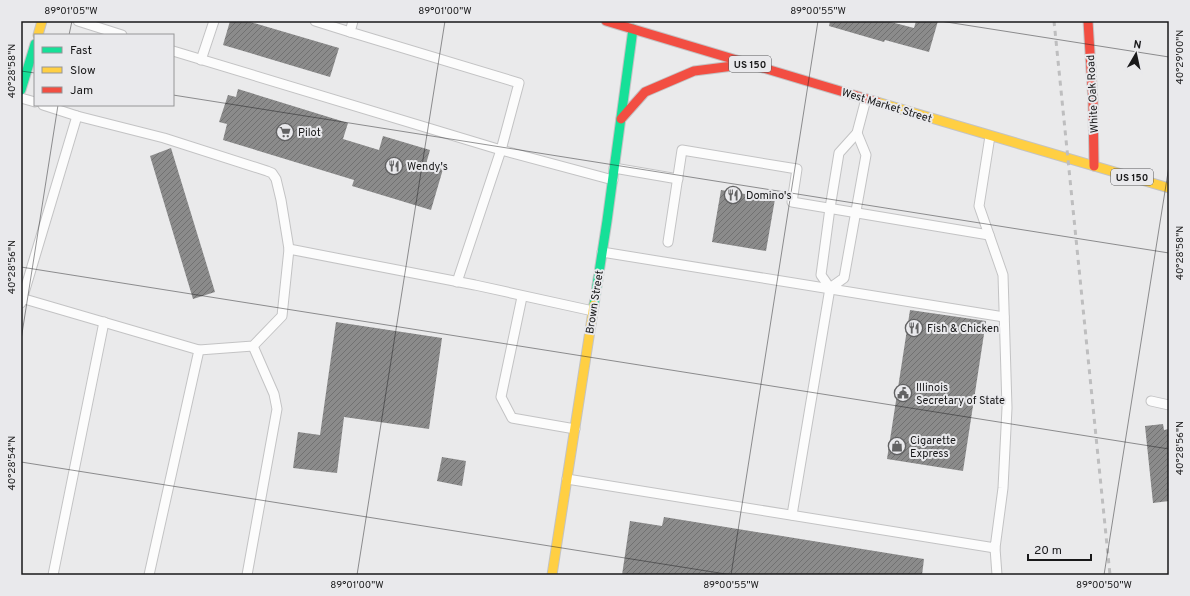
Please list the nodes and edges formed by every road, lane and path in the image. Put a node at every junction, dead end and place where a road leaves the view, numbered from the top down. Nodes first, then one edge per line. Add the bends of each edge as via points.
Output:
1 (42, 21) edge
2 (78, 21) edge
3 (214, 21) edge
4 (315, 21) edge
5 (353, 21) edge
6 (606, 21) edge
7 (1088, 21) edge
8 (633, 29) junction
9 (350, 32) junction
10 (38, 34) edge
11 (119, 34) edge
12 (34, 46) edge
13 (174, 51) edge
14 (201, 60) junction
15 (750, 64) junction
16 (23, 74) edge
17 (21, 90) edge
18 (21, 98) edge
19 (866, 99) junction
20 (34, 102) edge
21 (46, 106) edge
22 (77, 116) junction
23 (621, 119) junction
24 (857, 133) junction
25 (990, 136) junction
26 (501, 150) junction
27 (1094, 166) junction
28 (614, 168) junction
29 (678, 179) junction
30 (613, 180) junction
31 (1169, 188) edge
32 (830, 208) junction
33 (856, 212) junction
34 (989, 235) junction
35 (668, 242) dead end
36 (289, 249) junction
37 (602, 252) junction
38 (457, 282) junction
39 (830, 288) junction
40 (522, 297) junction
41 (21, 300) edge
42 (593, 311) junction
43 (1004, 317) junction
44 (104, 322) junction
45 (253, 346) junction
46 (200, 350) junction
47 (1151, 401) dead end
48 (1169, 405) edge
49 (575, 429) junction
50 (567, 479) junction
51 (792, 515) junction
52 (995, 548) junction
53 (53, 575) edge
54 (149, 575) edge
55 (247, 575) edge
56 (552, 575) edge
57 (997, 575) edge

1 - 10 street
2 - 11 lane
3 - 14 lane
4 - 9 lane
5 - 9 lane
6 - 8 street, West Market Street / US 150
7 - 27 street, White Oak Road
8 - 15 street, West Market Street / US 150
8 - 23 street, Brown Street
9 - 26 lane via 518,83
12 - 16 street
13 - 14 lane
14 - 26 lane
15 - 19 street, West Market Street / US 150
15 - 23 street via 694,71 674,79 645,92
16 - 17 street
18 - 20 lane
19 - 24 lane
19 - 25 street, West Market Street / US 150
21 - 22 lane
22 - 36 lane via 164,138 272,174 276,179 281,200
22 - 41 lane
23 - 28 street, Brown Street
24 - 32 lane via 839,153
24 - 33 lane via 866,155
25 - 27 street, West Market Street / US 150
25 - 34 lane via 979,206
26 - 30 lane
26 - 38 lane
27 - 31 street, West Market Street / US 150
28 - 29 lane
28 - 30 street, Brown Street
29 - 32 lane via 682,150 796,169 792,202
29 - 35 lane
30 - 37 street, Brown Street
32 - 33 lane
32 - 39 lane via 821,275
33 - 34 lane
33 - 39 lane via 844,278
34 - 43 lane via 1003,276
36 - 38 lane
36 - 45 lane via 282,316
37 - 39 lane
37 - 42 street, Brown Street
38 - 40 lane
39 - 43 lane
39 - 51 lane
40 - 42 lane
40 - 49 lane via 501,397 512,418
41 - 44 lane
42 - 49 street, Brown Street
43 - 52 lane via 1007,408 1003,488
44 - 46 lane
44 - 53 lane
45 - 46 lane
45 - 55 lane via 274,394 277,410
46 - 54 lane
47 - 48 lane
49 - 50 street, Brown Street
50 - 51 lane
50 - 56 street, Brown Street
51 - 52 lane
52 - 57 lane

